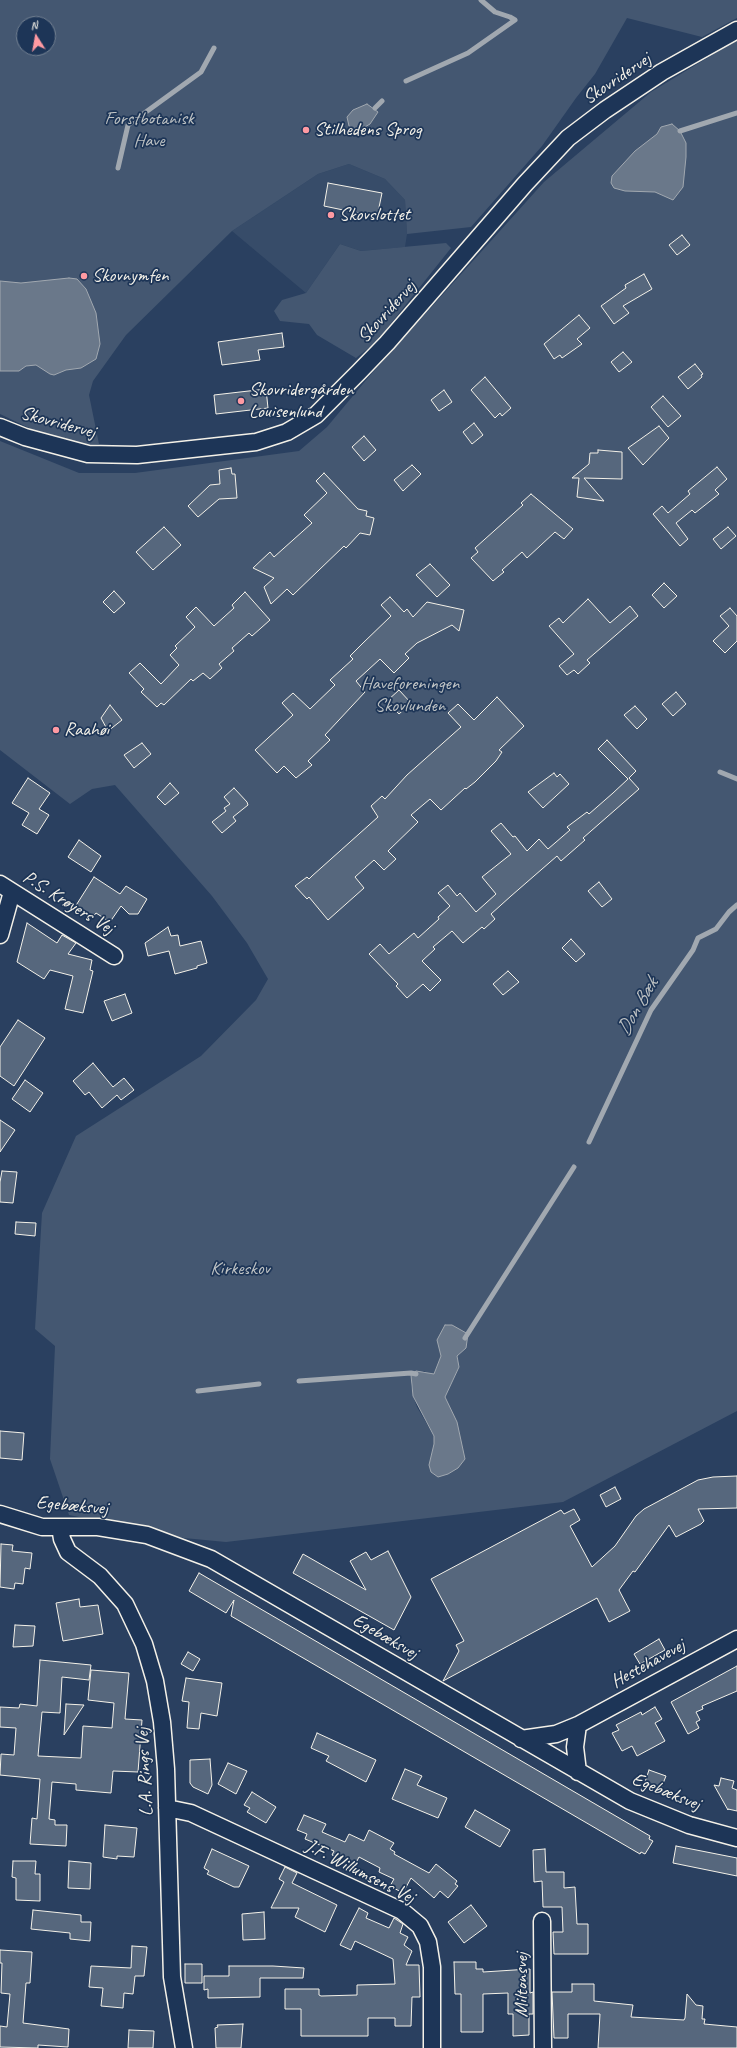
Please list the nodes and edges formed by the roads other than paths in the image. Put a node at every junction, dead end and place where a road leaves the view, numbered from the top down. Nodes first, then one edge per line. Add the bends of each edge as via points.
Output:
1 (737, 30) edge
2 (0, 427) edge
3 (6, 888) edge
4 (0, 936) edge
5 (114, 956) dead end
6 (0, 1514) edge
7 (60, 1527) junction
8 (737, 1639) edge
9 (578, 1725) junction
10 (521, 1739) junction
11 (578, 1772) junction
12 (167, 1808) junction
13 (737, 1838) edge
14 (542, 1921) dead end
15 (184, 2048) edge
16 (432, 2048) edge
17 (543, 2048) edge

1 - 2 street, Skovridervej via 662,72 568,138 387,343 316,415 287,432 256,442 138,456 88,454 25,437
3 - 4 street
3 - 5 street, P.S. Krøyers Vej
6 - 7 street, Egebæksvej via 42,1526
7 - 10 street, Egebæksvej via 98,1527 147,1535 212,1559
7 - 12 street, L.A. Rings Vej via 68,1552 100,1576 125,1604 144,1644 155,1680 162,1722
8 - 9 street, Hestehavevej
9 - 10 street, Hestehavevej via 556,1734
9 - 11 street via 575,1747
10 - 11 street, Egebæksvej
11 - 13 street, Egebæksvej via 630,1801 688,1825
12 - 15 street, L.A. Rings Vej via 172,1977
12 - 16 street, J.F. Willumsens Vej via 191,1812 402,1911 420,1926 428,1942 432,1967
14 - 17 street, Miltonsvej

